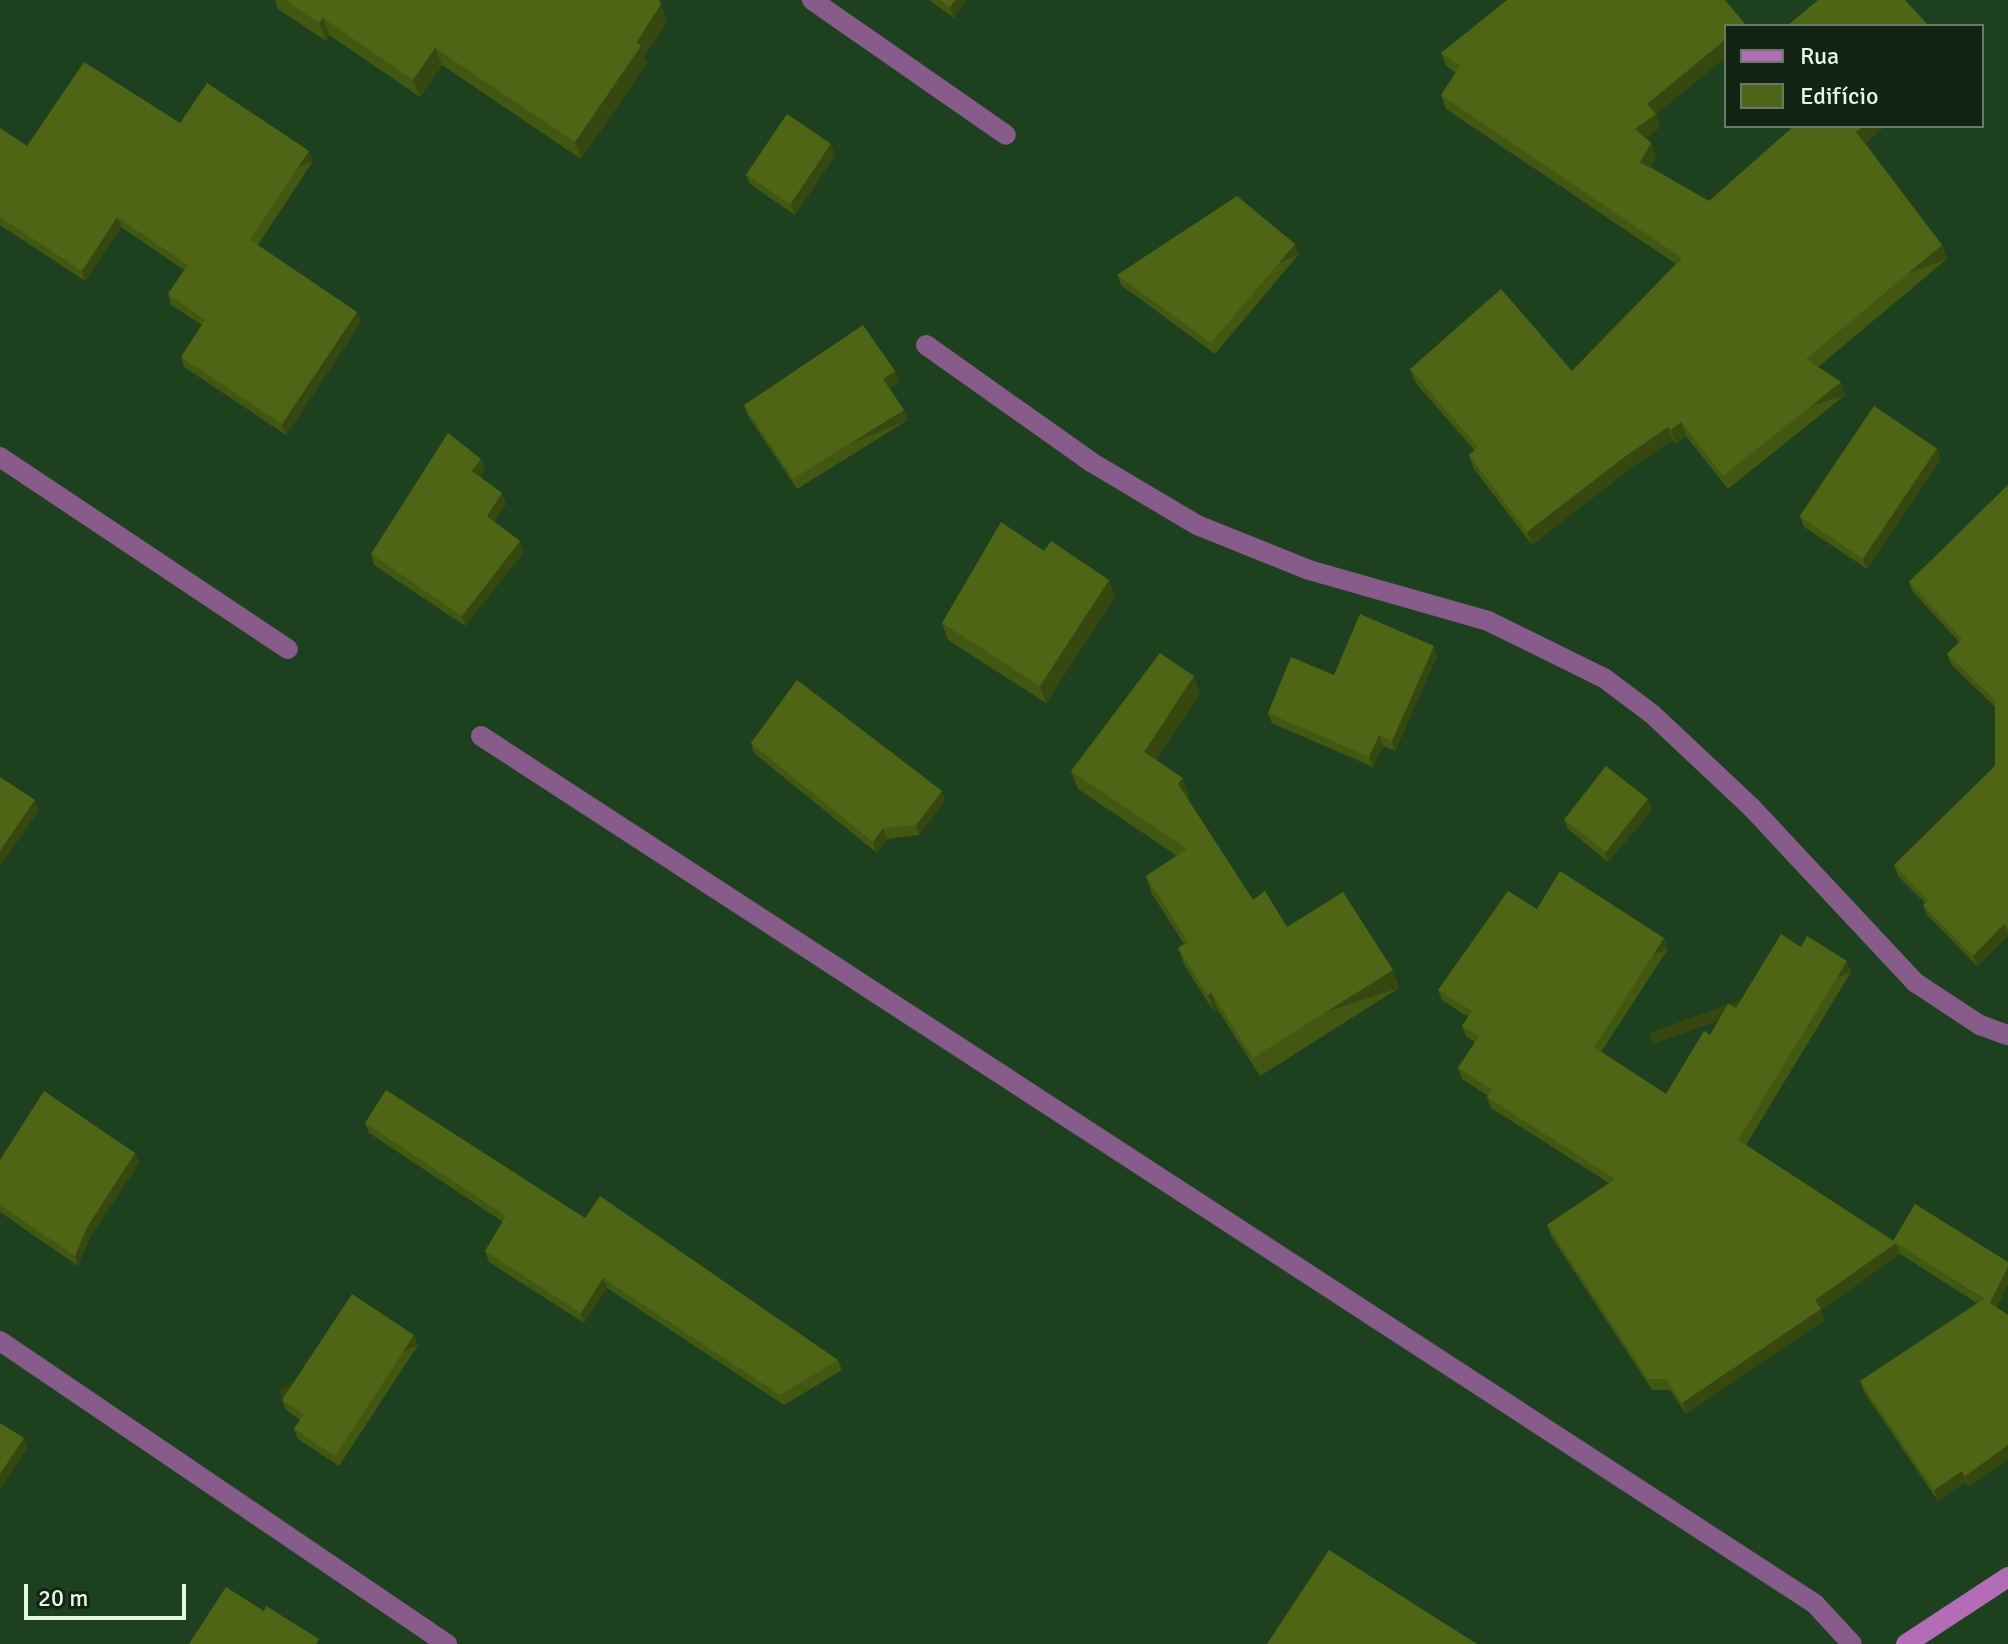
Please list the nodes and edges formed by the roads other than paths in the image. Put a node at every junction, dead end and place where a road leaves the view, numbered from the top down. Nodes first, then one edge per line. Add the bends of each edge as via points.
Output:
1 (812, 0) edge
2 (1006, 135) dead end
3 (926, 345) dead end
4 (0, 457) edge
5 (288, 649) dead end
6 (481, 736) dead end
7 (2008, 1035) edge
8 (0, 1341) edge
9 (2008, 1577) edge
10 (447, 1644) edge
11 (1852, 1644) edge
12 (1906, 1644) edge

1 - 2 street
3 - 7 street via 1091,462 1197,525 1309,570 1488,621 1604,678 1652,714 1752,808 1916,983 1970,1019
4 - 5 street
6 - 11 street via 1815,1604
8 - 10 street
9 - 12 street

